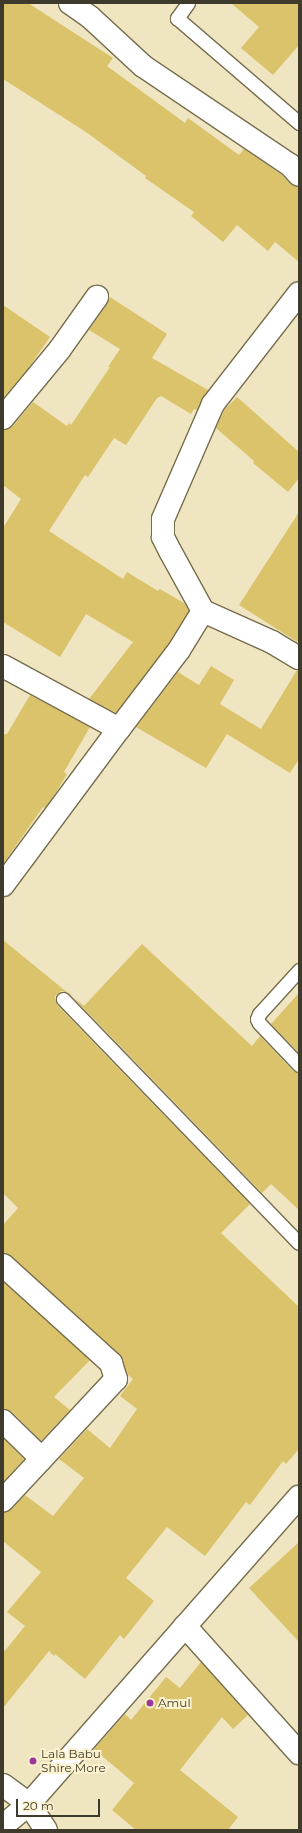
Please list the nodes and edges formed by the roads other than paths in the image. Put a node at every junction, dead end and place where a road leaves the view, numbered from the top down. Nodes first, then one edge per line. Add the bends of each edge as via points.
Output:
1 (70, 3) edge
2 (188, 3) edge
3 (299, 123) edge
4 (299, 175) edge
5 (299, 293) edge
6 (97, 297) dead end
7 (3, 418) edge
8 (203, 611) junction
9 (299, 658) edge
10 (3, 666) edge
11 (119, 729) junction
12 (3, 885) edge
13 (299, 970) edge
14 (63, 999) dead end
15 (299, 1065) edge
16 (299, 1244) edge
17 (3, 1265) edge
18 (3, 1421) edge
19 (42, 1459) junction
20 (299, 1497) edge
21 (3, 1500) edge
22 (185, 1626) junction
23 (299, 1753) edge
24 (3, 1785) edge
25 (29, 1804) junction
26 (3, 1826) edge
27 (46, 1830) edge

1 - 4 street via 90,17 143,66 290,165
2 - 3 lane via 177,18
5 - 8 street via 213,404 163,519 164,537 170,551
6 - 7 street via 60,349
8 - 9 street via 272,642
8 - 11 street via 179,650
10 - 11 street
11 - 12 street
13 - 15 lane via 257,1019
14 - 16 lane
17 - 19 street via 111,1362 116,1379
18 - 19 street
19 - 21 street
20 - 22 street
22 - 23 street
22 - 25 street
24 - 25 street
25 - 26 street
25 - 27 street

